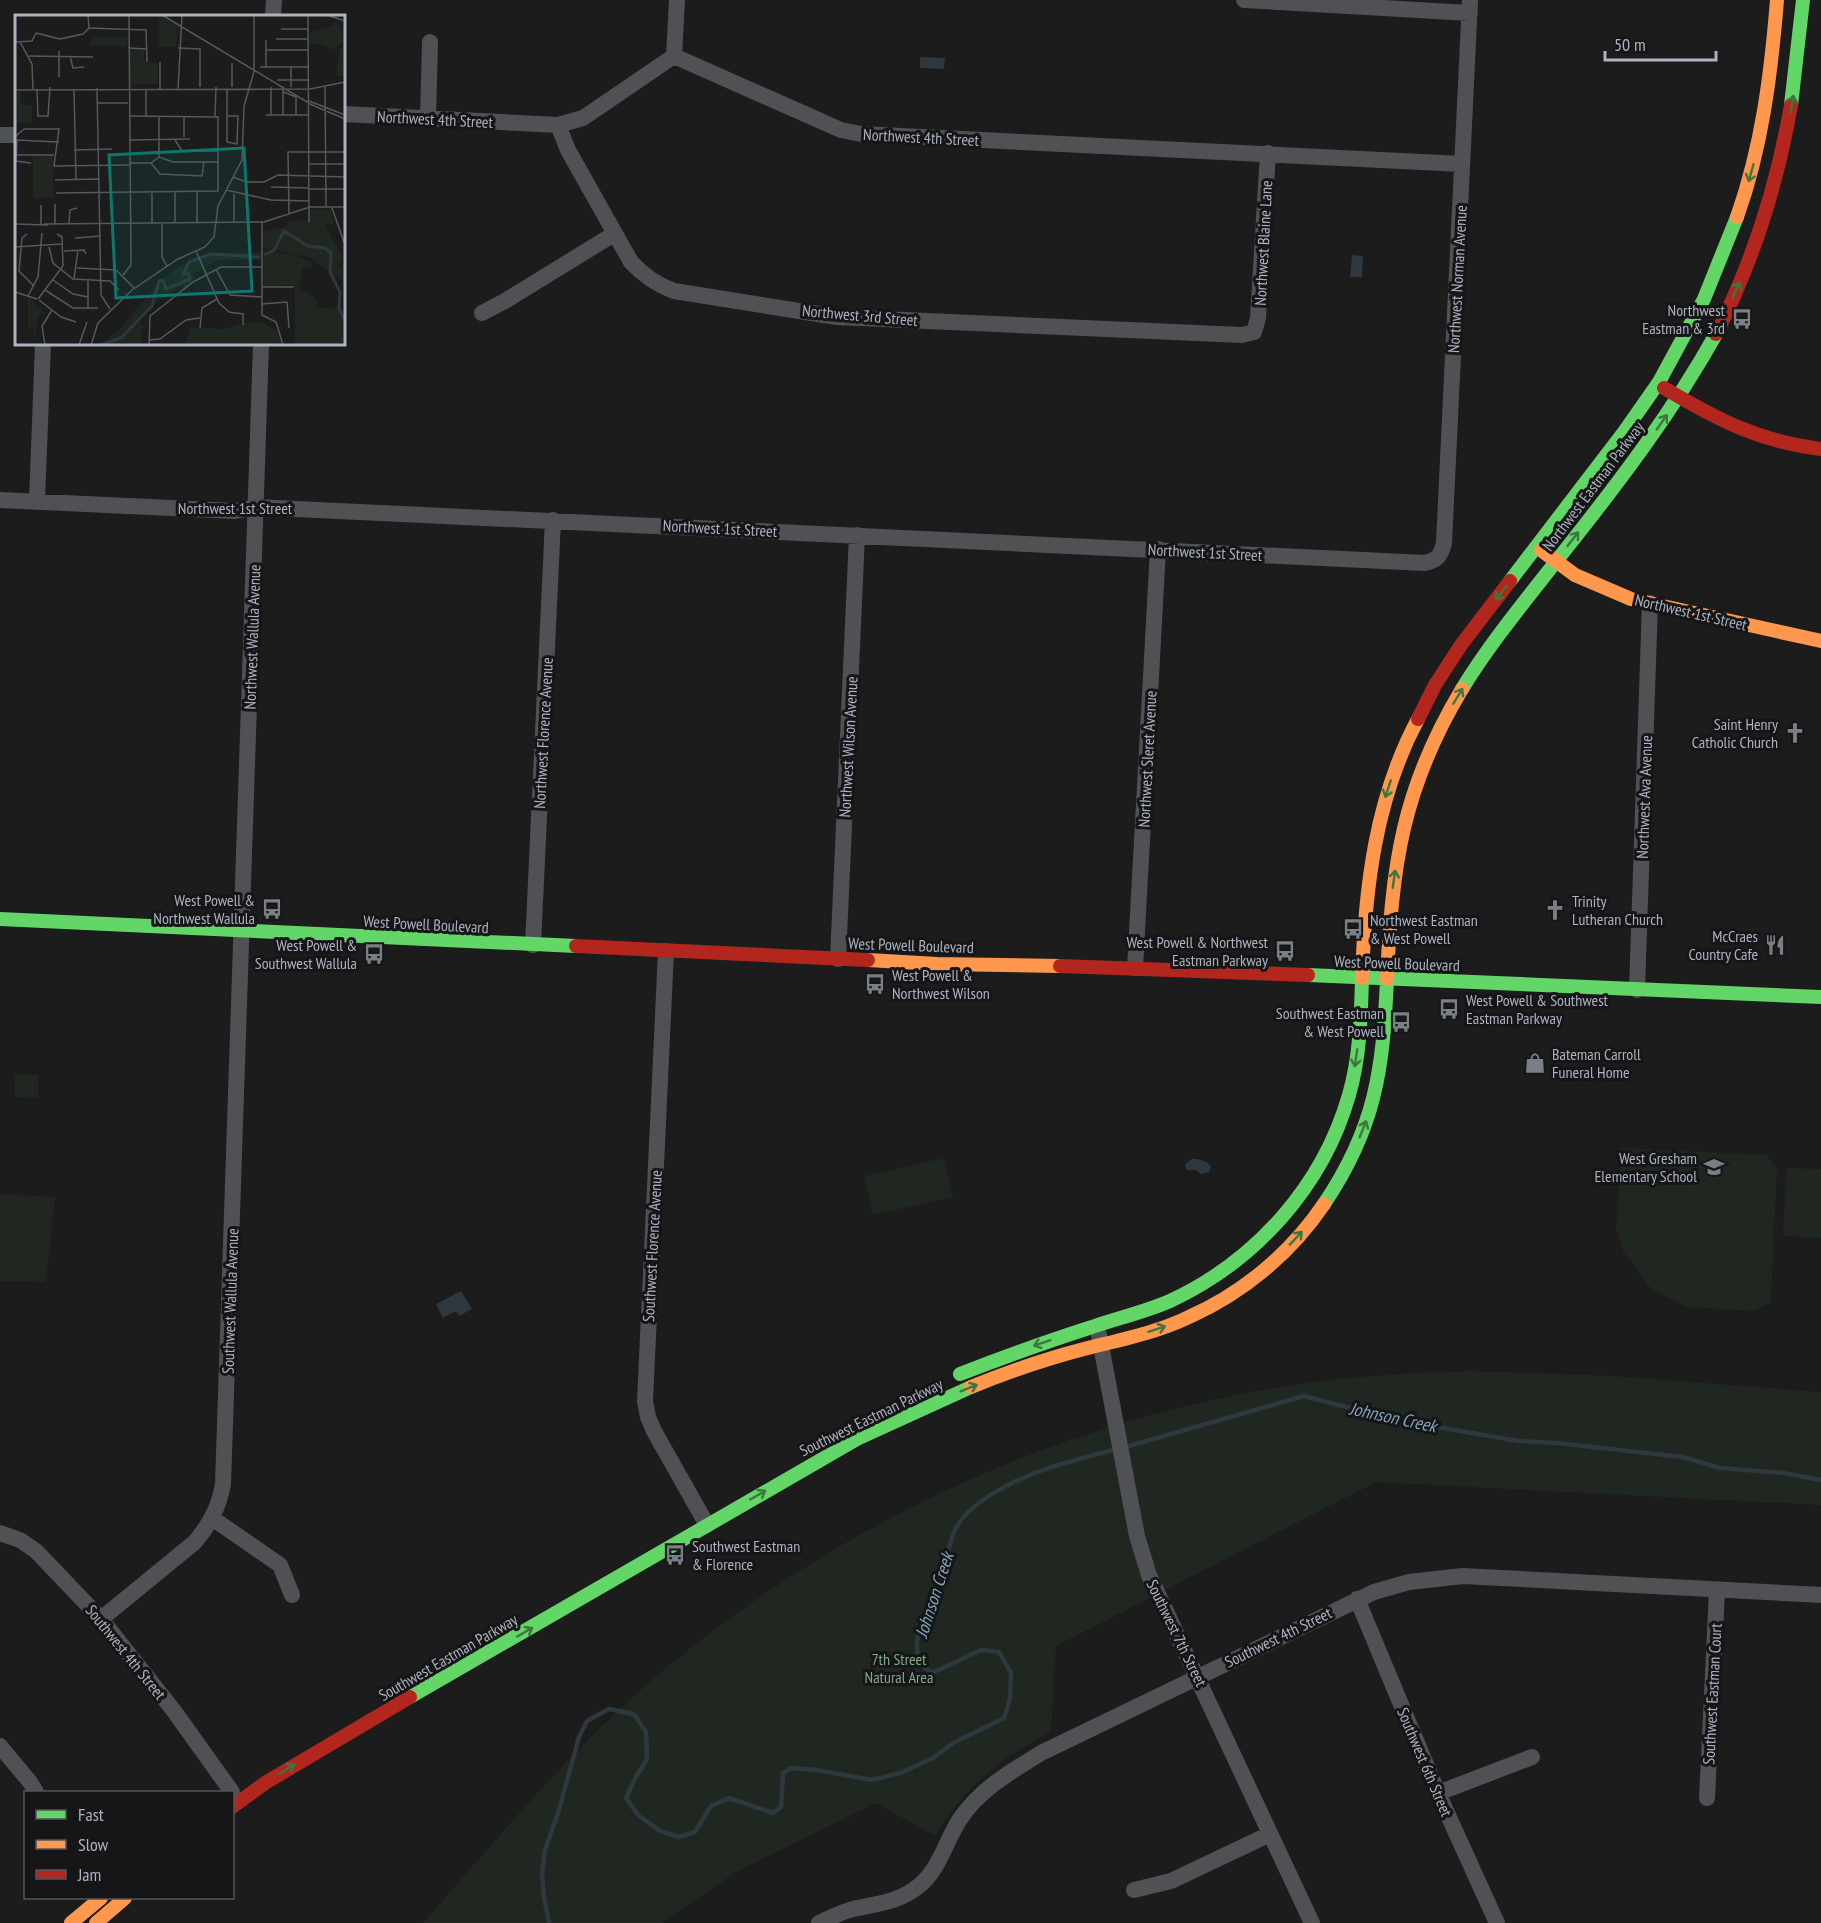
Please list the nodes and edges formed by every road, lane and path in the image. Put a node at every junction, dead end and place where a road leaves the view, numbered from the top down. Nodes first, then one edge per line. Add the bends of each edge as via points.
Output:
1 (274, 0) edge
2 (677, 0) edge
3 (1244, 0) edge
4 (1777, 0) edge
5 (1803, 0) edge
6 (1470, 6) edge
7 (273, 15) edge
8 (430, 42) dead end
9 (674, 56) junction
10 (345, 114) edge
11 (428, 118) junction
12 (558, 125) junction
13 (1268, 153) junction
14 (1462, 164) junction
15 (614, 234) junction
16 (482, 313) dead end
17 (1254, 332) joint
18 (43, 345) edge
19 (261, 345) edge
20 (1657, 383) junction
21 (1679, 397) junction
22 (1821, 449) edge
23 (0, 500) edge
24 (37, 501) junction
25 (256, 507) junction
26 (553, 520) junction
27 (857, 535) junction
28 (1537, 546) junction
29 (1158, 549) junction
30 (1439, 557) joint
31 (1555, 562) junction
32 (1650, 603) junction
33 (1821, 641) edge
34 (0, 919) edge
35 (243, 931) junction
36 (533, 945) junction
37 (666, 951) junction
38 (838, 959) junction
39 (1135, 968) junction
40 (1362, 978) junction
41 (1387, 979) junction
42 (1637, 990) junction
43 (1821, 997) edge
44 (1098, 1325) junction
45 (1101, 1344) junction
46 (950, 1379) dead end
47 (702, 1515) junction
48 (212, 1518) junction
49 (0, 1533) edge
50 (1717, 1591) junction
51 (292, 1595) dead end
52 (1821, 1595) edge
53 (1357, 1599) junction
54 (101, 1619) junction
55 (1198, 1676) junction
56 (0, 1746) edge
57 (1532, 1756) dead end
58 (244, 1779) dead end
59 (35, 1791) edge
60 (229, 1791) edge
61 (234, 1793) edge
62 (1438, 1793) junction
63 (234, 1795) edge
64 (1707, 1798) dead end
65 (1270, 1834) junction
66 (1134, 1890) dead end
67 (100, 1899) edge
68 (124, 1899) edge
69 (829, 1921) edge
70 (71, 1923) edge
71 (96, 1923) edge
72 (1312, 1923) edge
73 (1497, 1923) edge

1 - 7 street
2 - 9 street
3 - 6 street
4 -> 20 main road, Northwest Eastman Parkway via 1765,116 1743,200 1712,282
21 -> 5 main road, Northwest Eastman Parkway via 1718,331 1766,212 1790,121
6 - 14 street, Northwest Norman Avenue
8 - 11 street
9 - 12 street, Northwest 4th Street via 583,118
9 - 13 street, Northwest 4th Street via 841,130 861,134
10 - 11 street, Northwest 4th Street
11 - 12 street, Northwest 4th Street
12 - 15 street, Northwest 3rd Street
13 - 14 street, Northwest 4th Street
13 - 17 street, Northwest Blaine Lane
14 - 30 street, Northwest Norman Avenue via 1444,543
15 - 16 street
15 - 17 street, Northwest 3rd Street via 631,262 658,285 674,291 825,315 1242,335
18 - 24 street
19 - 25 street, Northwest Wallula Avenue
20 - 21 main road
20 - 28 main road, Northwest Eastman Parkway
21 - 22 main road via 1717,420 1755,436
31 -> 21 main road, Northwest Eastman Parkway
23 - 24 street, Northwest 1st Street
24 - 25 street, Northwest 1st Street via 235,511
25 - 26 street, Northwest 1st Street
25 - 35 street, Northwest Wallula Avenue
26 - 27 street, Northwest 1st Street
26 - 36 street, Northwest Florence Avenue
27 - 29 street, Northwest 1st Street
27 - 38 street, Northwest Wilson Avenue
28 - 31 main road, Northwest 1st Street
28 -> 40 main road, Northwest Eastman Parkway via 1440,675 1403,747 1379,818 1369,867
29 - 30 street, Northwest 1st Street via 1425,563
29 - 39 street, Northwest Sleret Avenue
31 - 32 main road, Northwest 1st Street via 1594,585
41 -> 31 main road, Northwest Eastman Parkway via 1398,851 1419,777 1437,733 1464,687
32 - 33 main road, Northwest 1st Street
32 - 42 street, Northwest Ava Avenue
34 - 35 main road, West Powell Boulevard
35 - 36 main road, West Powell Boulevard
35 - 48 street, Southwest Wallula Avenue via 224,1484
36 - 37 main road, West Powell Boulevard
37 - 38 main road, West Powell Boulevard
37 - 47 street, Southwest Florence Avenue via 645,1401 654,1431
38 - 39 main road, West Powell Boulevard
39 - 40 main road, West Powell Boulevard
40 - 41 main road, West Powell Boulevard
40 -> 44 main road, Southwest Eastman Parkway via 1359,1037 1341,1121 1323,1160 1295,1204 1268,1234 1215,1277 1169,1301
41 - 42 main road, West Powell Boulevard
45 -> 41 main road, Southwest Eastman Parkway via 1163,1328 1227,1297 1283,1252 1319,1211 1348,1165 1369,1115 1382,1055
42 - 43 main road, West Powell Boulevard
44 - 45 street, Southwest 7th Street
44 -> 46 main road, Southwest Eastman Parkway via 1023,1349
47 -> 45 main road, Southwest Eastman Parkway via 894,1420 990,1380
45 - 55 street, Southwest 7th Street via 1137,1536 1149,1575
63 -> 47 main road, Southwest Eastman Parkway via 316,1752
48 - 51 street via 280,1565
48 - 54 street, Southwest Wallula Avenue via 195,1542
49 - 54 street, Southwest 4th Street via 36,1551
50 - 52 street, Southwest 4th Street
50 - 53 street, Southwest 4th Street via 1464,1576 1409,1582
50 - 64 street, Southwest Eastman Court
53 - 55 street, Southwest 4th Street
53 - 62 street, Southwest 6th Street
54 - 60 street, Southwest 4th Street via 174,1711
55 - 65 street, Southwest 7th Street
55 - 69 street, Southwest 4th Street via 1041,1753 1004,1776 962,1816 934,1871 921,1884 891,1902 851,1909
56 - 59 street
57 - 62 street
58 - 61 main road
62 - 73 street, Southwest 6th Street
65 - 66 street via 1171,1881
65 - 72 street, Southwest 7th Street
67 - 70 main road
68 - 71 main road

